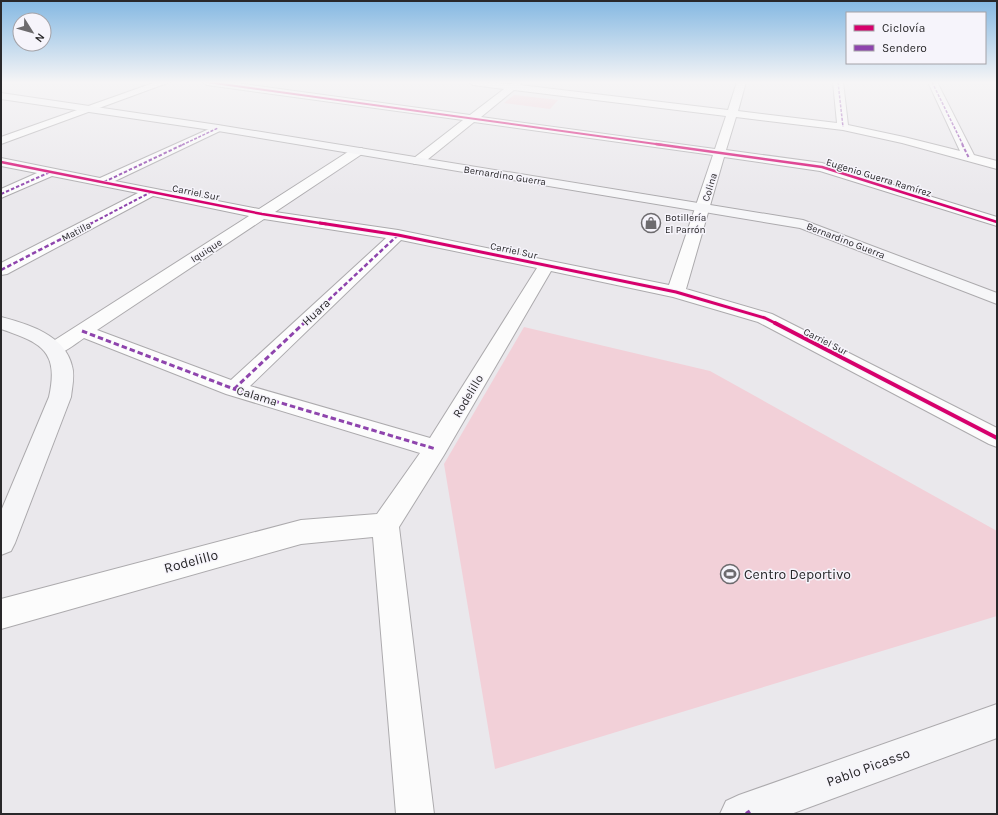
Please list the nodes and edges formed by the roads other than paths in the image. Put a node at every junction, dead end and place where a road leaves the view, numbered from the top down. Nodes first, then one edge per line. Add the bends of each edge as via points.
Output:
1 (60, 120) edge
2 (165, 120) edge
3 (470, 120) edge
4 (479, 120) edge
5 (731, 120) edge
6 (788, 120) edge
7 (842, 120) edge
8 (951, 120) edge
9 (843, 127) junction
10 (218, 128) junction
11 (1, 141) edge
12 (358, 151) junction
13 (720, 153) junction
14 (969, 158) junction
15 (418, 161) junction
16 (1, 162) edge
17 (997, 166) edge
18 (50, 172) junction
19 (102, 182) junction
20 (151, 192) junction
21 (1, 194) edge
22 (703, 207) junction
23 (262, 214) junction
24 (997, 222) edge
25 (398, 235) junction
26 (547, 265) junction
27 (1, 270) edge
28 (676, 292) junction
29 (997, 299) edge
30 (1, 323) edge
31 (82, 331) junction
32 (54, 349) junction
33 (234, 389) junction
34 (997, 438) edge
35 (436, 449) junction
36 (385, 525) junction
37 (1, 543) edge
38 (1, 614) edge
39 (997, 721) edge
40 (745, 813) edge
41 (415, 814) edge

1 - 11 street
2 - 10 street, Bernardino Guerra
3 - 15 street
4 - 13 street, Eugenio Guerra Ramírez
5 - 13 street, Colina
6 - 9 street
7 - 9 street
8 - 14 street
9 - 14 street
10 - 12 street, Bernardino Guerra
10 - 19 street
12 - 15 street, Bernardino Guerra
12 - 23 street, Iquique
13 - 22 street, Colina
13 - 24 street, Eugenio Guerra Ramírez via 822,167
14 - 17 street
15 - 22 street, Bernardino Guerra
16 - 18 street, Carriel Sur
18 - 19 street, Carriel Sur
18 - 21 street
19 - 20 street, Carriel Sur
20 - 23 street, Carriel Sur
20 - 27 street, Matilla
22 - 28 street, Colina
22 - 29 street, Bernardino Guerra via 803,224
23 - 25 street, Carriel Sur
23 - 31 street, Iquique
25 - 26 street, Carriel Sur
25 - 33 street, Huara
26 - 28 street, Carriel Sur
26 - 35 street, Rodelillo
28 - 34 street, Carriel Sur via 765,318
30 - 32 street via 37,336
31 - 32 street, Iquique
31 - 33 street, Calama
32 - 37 street via 64,371 64,383
33 - 35 street, Calama
35 - 36 street, Rodelillo
36 - 38 street, Rodelillo via 301,532
36 - 41 street
39 - 40 street, Pablo Picasso

